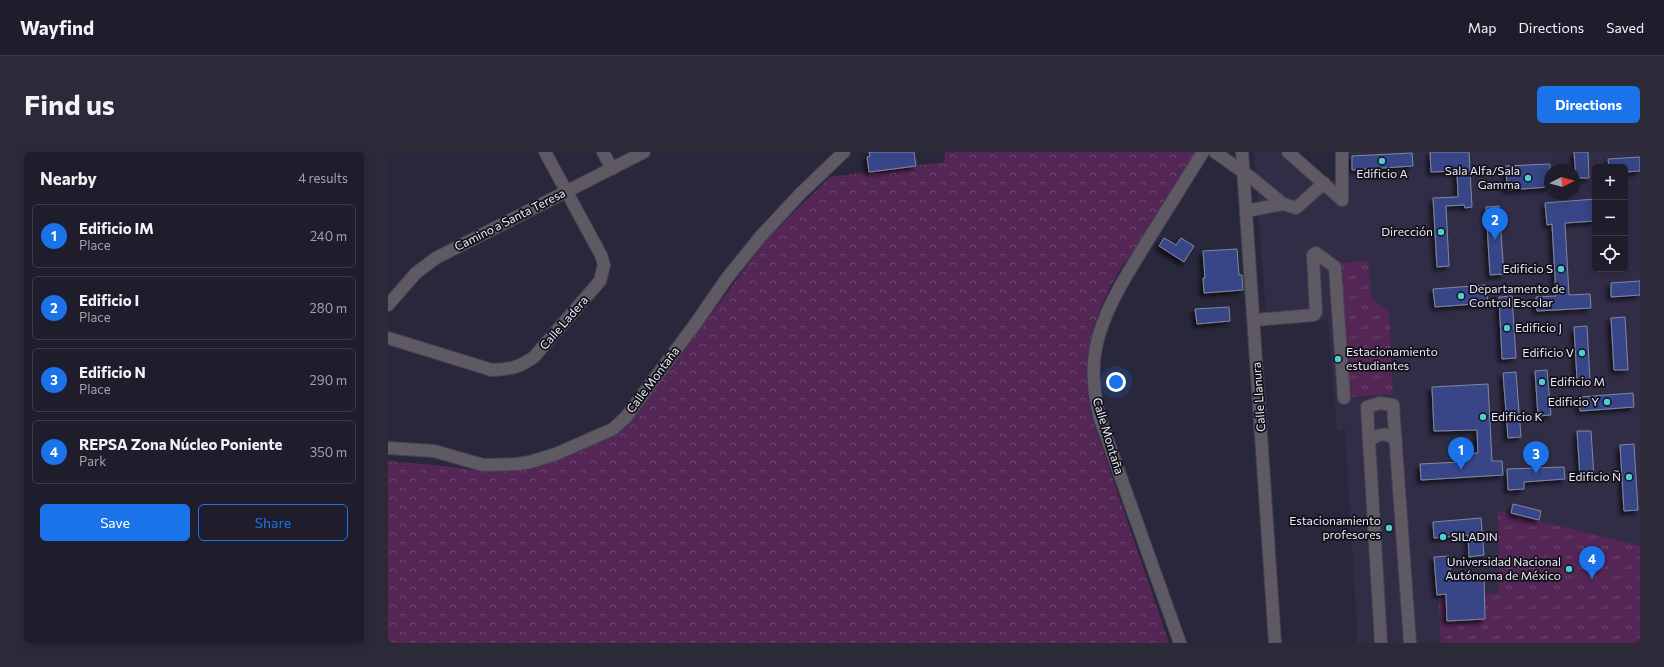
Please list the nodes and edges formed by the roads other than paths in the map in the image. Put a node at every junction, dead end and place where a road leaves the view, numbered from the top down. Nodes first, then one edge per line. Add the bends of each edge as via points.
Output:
1 (545, 152) edge
2 (603, 152) edge
3 (644, 152) edge
4 (844, 152) edge
5 (1203, 152) edge
6 (1215, 152) edge
7 (1242, 152) edge
8 (1288, 152) edge
9 (1342, 152) edge
10 (612, 169) junction
11 (1243, 173) junction
12 (1324, 183) junction
13 (566, 192) junction
14 (1283, 204) junction
15 (1246, 211) junction
16 (388, 305) edge
17 (1254, 320) junction
18 (388, 338) edge
19 (1344, 398) dead end
20 (1396, 440) junction
21 (1370, 441) junction
22 (388, 448) edge
23 (1180, 643) edge
24 (1275, 643) edge
25 (1381, 643) edge
26 (1410, 643) edge

1 - 13 street, Calle Ladera
2 - 10 street
3 - 10 street, Camino a Santa Teresa
4 - 22 street, Calle Montaña via 801,193 753,246 626,417 613,429 543,458 505,465 483,465 434,451
5 - 23 street, Calle Montaña via 1112,302 1099,336 1094,371 1095,396 1100,419
6 - 11 street
7 - 11 street, Calle Llanura
8 - 12 street
9 - 12 street via 1342,200
10 - 13 street, Camino a Santa Teresa
11 - 14 street
11 - 15 street, Calle Llanura
12 - 14 street via 1296,208
13 - 16 street, Camino a Santa Teresa via 436,258 410,278
13 - 18 street, Calle Ladera via 601,255 603,272 600,281 534,357 521,366 492,370
14 - 15 street
15 - 17 street, Calle Llanura
17 - 19 street via 1314,315 1316,312 1313,255 1316,253 1335,267
17 - 24 street, Calle Llanura
20 - 21 street via 1389,435 1381,434
20 - 21 street via 1393,405 1380,403 1367,407
20 - 26 street
21 - 25 street

